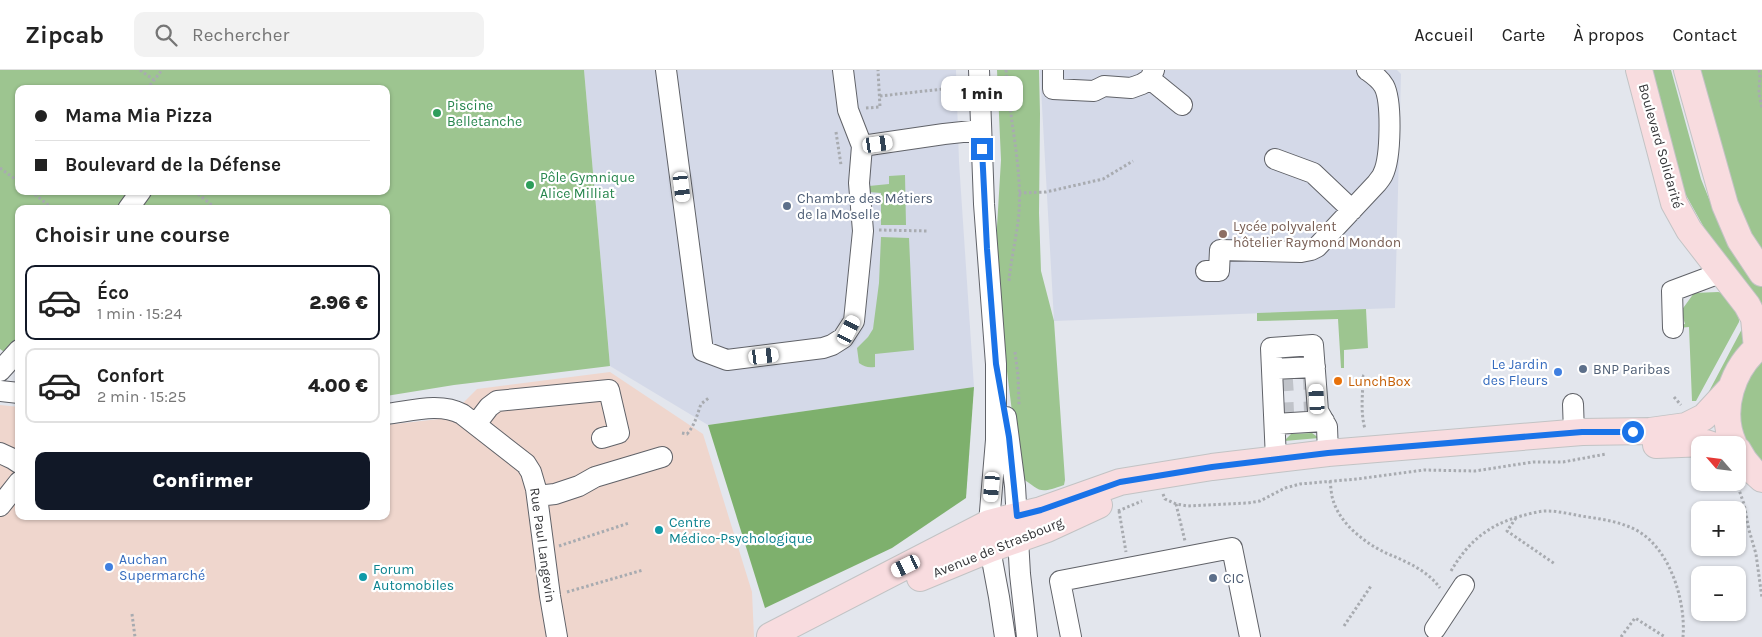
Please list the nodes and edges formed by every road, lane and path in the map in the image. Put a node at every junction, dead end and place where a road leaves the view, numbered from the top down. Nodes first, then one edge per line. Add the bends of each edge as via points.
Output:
1 (140, 70) edge
2 (162, 70) edge
3 (666, 70) edge
4 (843, 70) edge
5 (979, 70) edge
6 (1006, 70) edge
7 (1053, 70) edge
8 (1367, 70) edge
9 (1639, 70) edge
10 (1687, 70) edge
11 (1759, 70) edge
12 (1152, 74) edge
13 (1104, 78) edge
14 (154, 80) junction
15 (150, 85) edge
16 (961, 87) dead end
17 (880, 96) dead end
18 (1182, 105) dead end
19 (1762, 109) edge
20 (836, 129) dead end
21 (981, 130) junction
22 (862, 146) junction
23 (1275, 159) dead end
24 (1133, 162) dead end
25 (841, 166) dead end
26 (0, 168) edge
27 (15, 179) edge
28 (1018, 193) junction
29 (36, 195) edge
30 (199, 195) edge
31 (48, 205) edge
32 (212, 205) edge
33 (1352, 210) junction
34 (876, 229) dead end
35 (929, 232) dead end
36 (1206, 271) dead end
37 (1722, 272) junction
38 (1762, 273) edge
39 (1009, 282) dead end
40 (1673, 328) dead end
41 (1760, 346) edge
42 (1014, 347) dead end
43 (996, 364) junction
44 (1362, 376) dead end
45 (1730, 389) junction
46 (0, 391) edge
47 (15, 393) edge
48 (710, 397) dead end
49 (1573, 404) dead end
50 (1018, 410) dead end
51 (390, 414) edge
52 (1324, 421) junction
53 (476, 424) junction
54 (1275, 424) junction
55 (1364, 429) dead end
56 (1578, 432) junction
57 (682, 433) dead end
58 (1731, 436) edge
59 (602, 438) dead end
60 (1691, 444) edge
61 (0, 453) edge
62 (1328, 453) junction
63 (1609, 453) dead end
64 (662, 457) dead end
65 (1276, 459) junction
66 (15, 460) edge
67 (1746, 466) edge
68 (1762, 479) edge
69 (1330, 481) junction
70 (1165, 483) junction
71 (15, 487) edge
72 (1742, 491) edge
73 (537, 496) junction
74 (1176, 504) junction
75 (0, 506) edge
76 (1119, 510) dead end
77 (1517, 517) junction
78 (1180, 521) dead end
79 (630, 523) dead end
80 (989, 523) junction
81 (1018, 528) junction
82 (1123, 538) dead end
83 (544, 548) junction
84 (990, 549) junction
85 (1556, 564) dead end
86 (643, 570) dead end
87 (1453, 582) junction
88 (1371, 586) dead end
89 (550, 594) junction
90 (1762, 598) edge
91 (132, 614) dead end
92 (1344, 626) dead end
93 (1434, 629) dead end
94 (135, 637) edge
95 (558, 637) edge
96 (769, 637) edge
97 (1005, 637) edge
98 (1027, 637) edge
99 (1071, 637) edge
100 (1250, 637) edge
101 (1621, 637) edge
102 (1665, 637) edge
103 (1683, 637) edge

1 - 14 path
2 - 14 path
3 - 22 street via 703,351 728,360 823,348 843,338 854,320 863,231 859,183
4 - 22 street via 848,110
5 - 21 street
6 - 28 path
7 - 13 street via 1053,88 1094,91
8 - 33 street via 1379,79 1388,98 1387,161 1377,183
9 - 37 main road, Boulevard Solidarité via 1674,203 1689,230
10 - 38 main road via 1725,205 1740,240
11 - 19 path
12 - 13 street via 1142,84 1131,88
12 - 18 street
14 - 15 path
16 - 17 path
20 - 25 path
21 - 22 street
21 - 43 street
23 - 33 street via 1313,173
24 - 28 path via 1103,179 1046,192
26 - 27 path
28 - 39 path via 1019,212
29 - 31 path
30 - 32 path
33 - 36 street via 1311,250 1220,250 1219,271
34 - 35 path
37 - 40 street via 1672,291
37 - 41 main road, Boulevard Solidarité via 1754,318
41 - 45 main road via 1738,372
42 - 50 path via 1019,381
43 - 80 street via 996,440
43 - 81 street via 1009,437
44 - 55 path
45 - 56 main road, Avenue de Strasbourg via 1704,417 1686,426 1650,431
45 - 58 main road via 1727,407
46 - 47 street
48 - 57 path via 700,404 699,415 687,434
49 - 56 street
51 - 53 street, Rue Paul Langevin via 446,408
52 - 54 street
52 - 54 street via 1318,411 1313,345 1270,348
52 - 62 street
53 - 59 street via 489,406 497,401 609,390 619,433
53 - 73 street, Rue Paul Langevin via 526,464
54 - 65 street
56 - 60 main road, Avenue de Strasbourg via 1646,446
56 - 62 main road, Avenue de Strasbourg
61 - 66 street
62 - 65 main road, Avenue de Strasbourg
63 - 69 path via 1563,462 1533,462 1474,471 1424,470
64 - 73 street via 595,477 555,494
65 - 70 main road, Avenue de Strasbourg
67 - 68 main road
69 - 74 path via 1285,488 1260,501 1248,503
69 - 87 path via 1336,507 1364,541 1419,569 1443,591
70 - 74 path via 1165,499
70 - 81 main road, Avenue de Strasbourg via 1120,482 1041,510
71 - 75 street
72 - 90 path
73 - 83 street, Rue Paul Langevin
74 - 78 path
76 - 82 path
77 - 85 path via 1507,531
77 - 87 path via 1494,525 1466,550
77 - 103 path via 1548,511 1608,520 1647,537 1665,558 1672,573 1681,608
79 - 83 path via 562,546
80 - 81 main road, Avenue de Strasbourg
80 - 84 street
80 - 96 main road, Avenue de Strasbourg
81 - 84 main road, Avenue de Strasbourg
81 - 98 street
83 - 89 street, Rue Paul Langevin
84 - 96 main road, Avenue de Strasbourg via 803,630
84 - 97 street
86 - 89 path via 568,592
87 - 93 street
88 - 92 path
89 - 95 street, Rue Paul Langevin
91 - 94 path
99 - 100 street via 1060,581 1232,548
101 - 102 path via 1635,618

